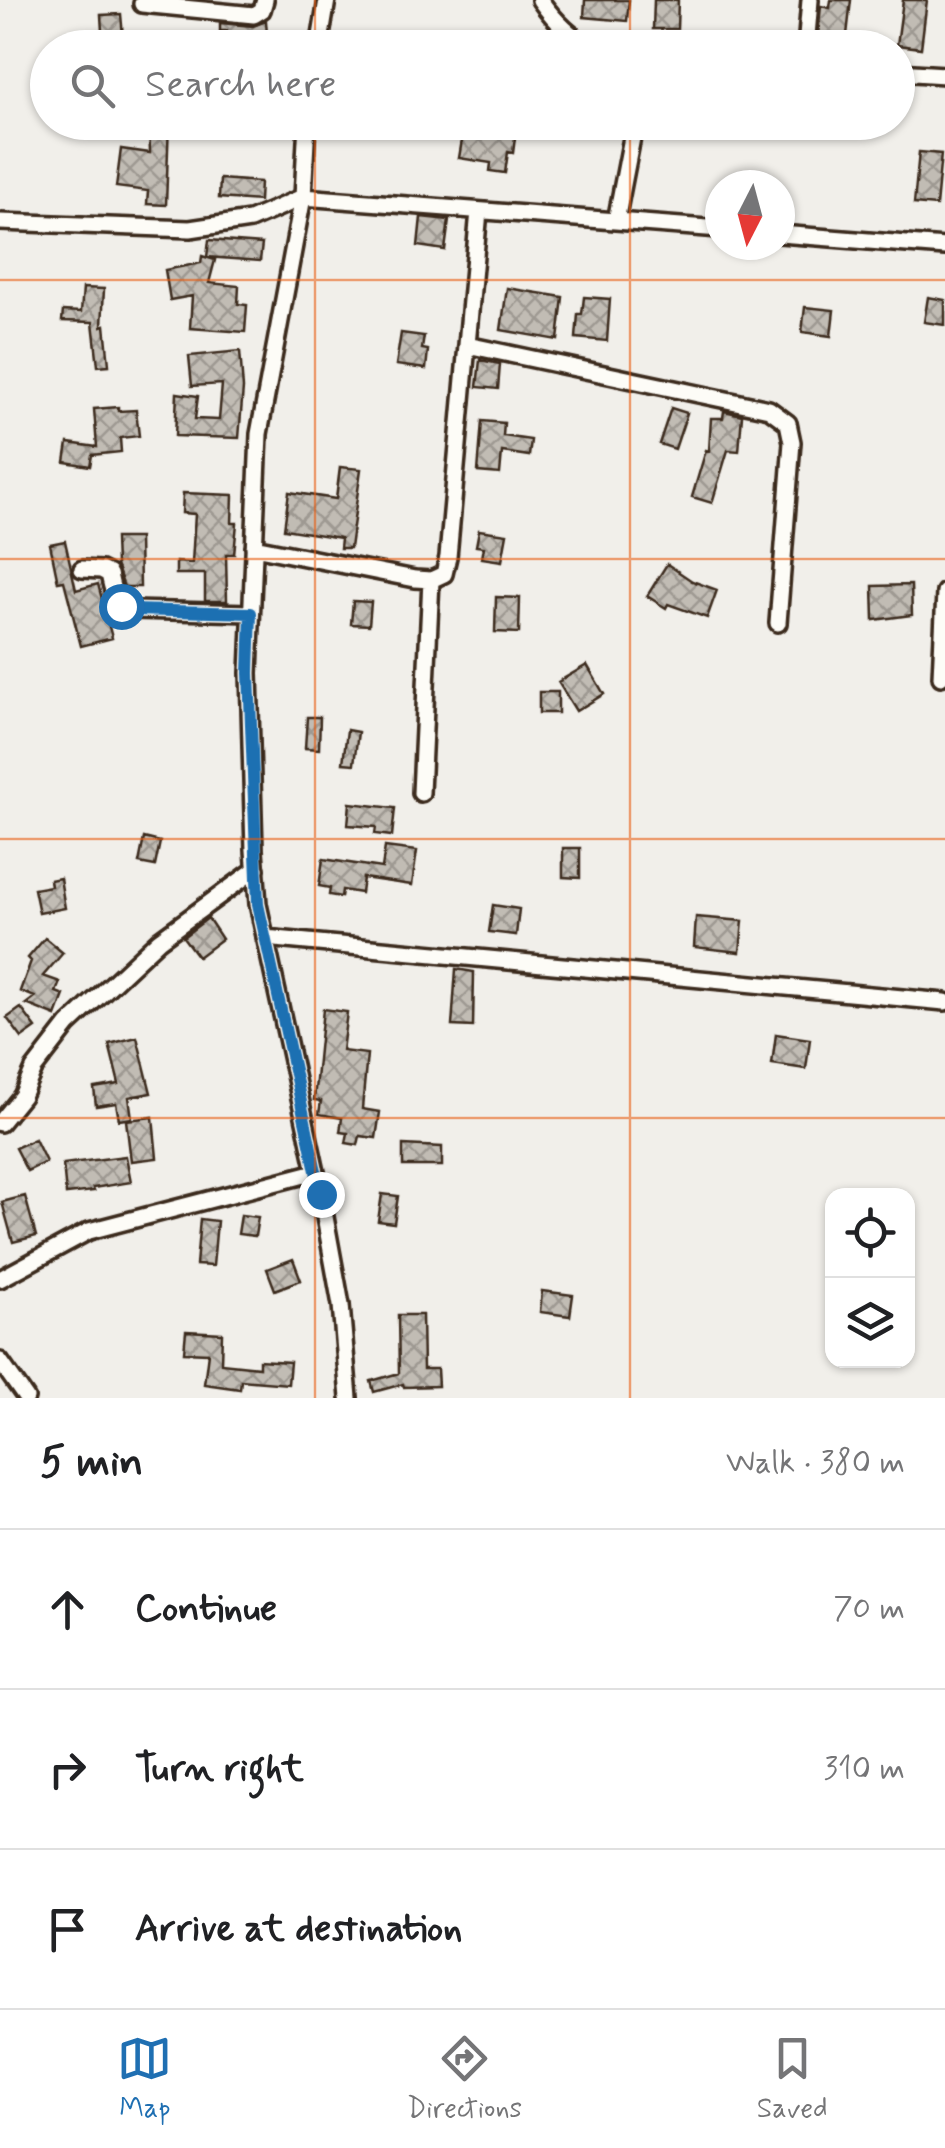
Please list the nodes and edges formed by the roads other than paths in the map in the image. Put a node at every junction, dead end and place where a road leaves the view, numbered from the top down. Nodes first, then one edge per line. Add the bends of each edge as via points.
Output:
1 (265, 0) edge
2 (327, 0) edge
3 (540, 0) edge
4 (810, 0) edge
5 (142, 4) dead end
6 (321, 30) edge
7 (566, 30) edge
8 (808, 30) edge
9 (915, 73) edge
10 (945, 75) edge
11 (306, 140) edge
12 (632, 140) edge
13 (304, 197) junction
14 (479, 211) junction
15 (0, 222) edge
16 (616, 222) junction
17 (705, 229) edge
18 (795, 235) edge
19 (945, 247) edge
20 (467, 345) junction
21 (254, 547) junction
22 (82, 569) dead end
23 (431, 580) junction
24 (945, 592) edge
25 (251, 613) junction
26 (778, 623) dead end
27 (941, 678) dead end
28 (421, 793) dead end
29 (256, 870) junction
30 (264, 938) junction
31 (945, 1002) edge
32 (0, 1123) edge
33 (316, 1172) junction
34 (0, 1279) edge
35 (0, 1360) edge
36 (26, 1398) edge
37 (349, 1398) edge

1 - 5 street via 254,15
2 - 6 street
3 - 7 street
4 - 8 street
9 - 10 street
11 - 13 street
12 - 16 street
13 - 14 street
13 - 15 street via 250,220 190,229
13 - 21 street via 260,434
14 - 16 street
14 - 20 street
16 - 17 street
18 - 19 street
20 - 23 street via 448,557 444,574
20 - 26 street via 769,408 788,423
21 - 23 street
21 - 25 street
22 - 25 street via 108,574 114,596 132,610
23 - 28 street
24 - 27 street
25 - 29 street
29 - 30 street
29 - 32 street via 159,940 68,1025
30 - 31 street
30 - 33 street
33 - 34 street via 89,1231
33 - 37 street via 341,1306
35 - 36 street

